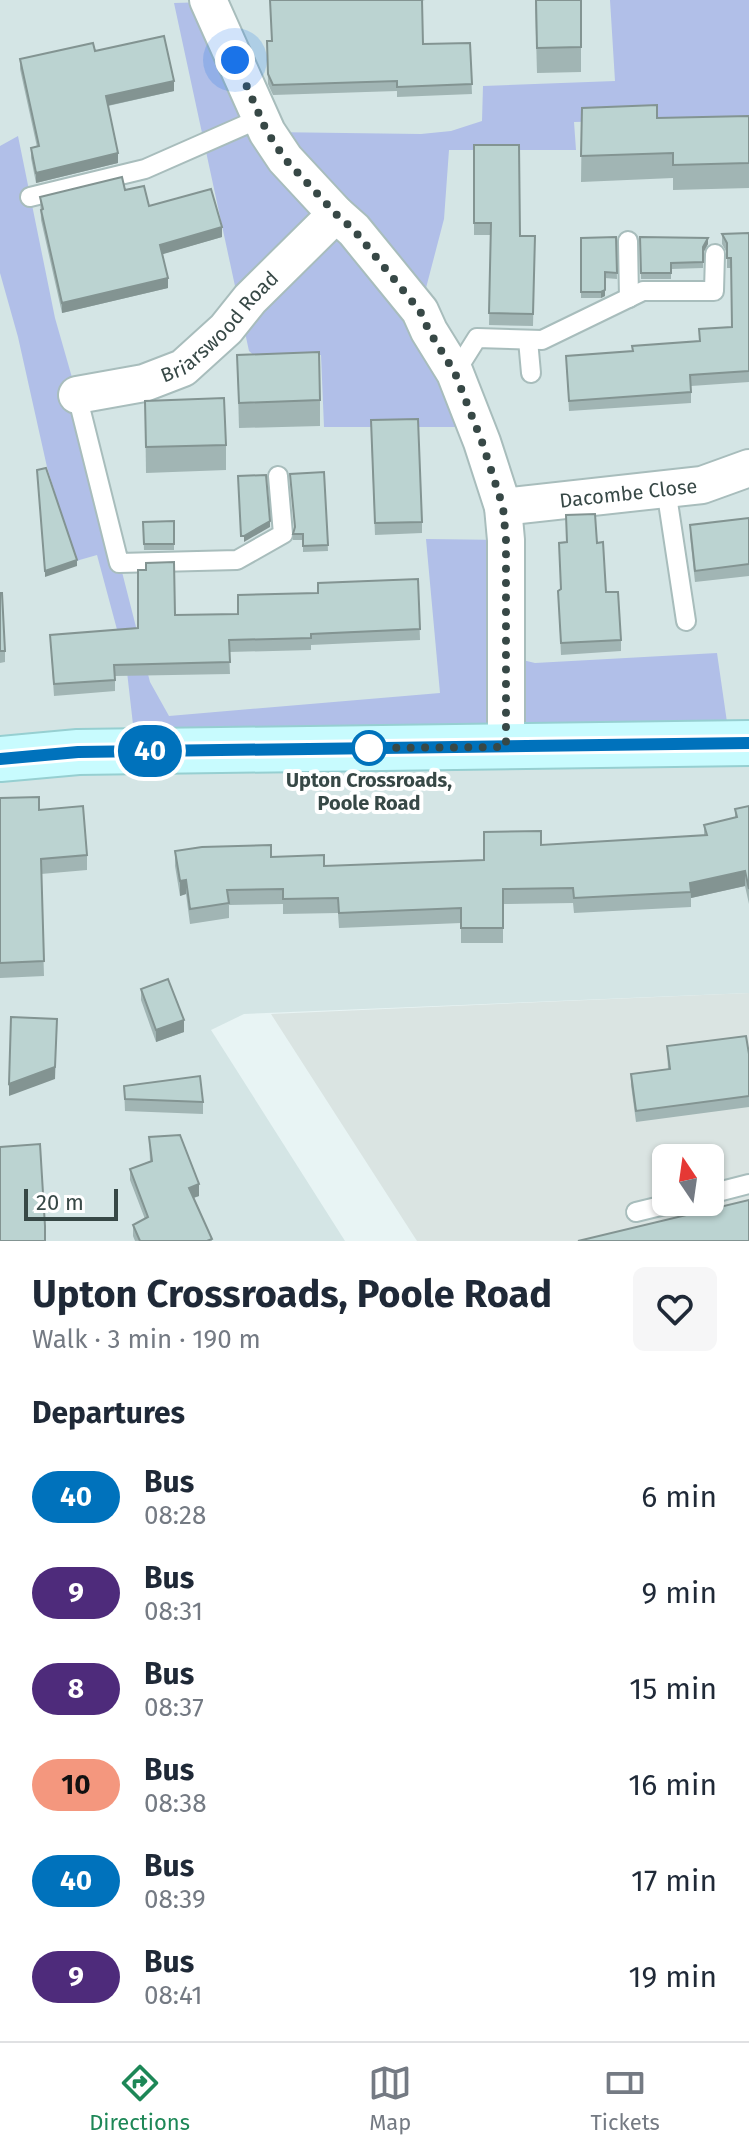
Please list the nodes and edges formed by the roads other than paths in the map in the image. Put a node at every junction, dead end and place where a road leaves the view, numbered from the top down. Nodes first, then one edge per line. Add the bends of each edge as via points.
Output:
1 (208, 0) edge
2 (261, 118) junction
3 (30, 197) dead end
4 (336, 214) junction
5 (628, 241) dead end
6 (715, 254) dead end
7 (629, 298) junction
8 (528, 340) junction
9 (455, 373) junction
10 (531, 373) dead end
11 (77, 395) joint
12 (749, 468) edge
13 (278, 476) dead end
14 (666, 489) junction
15 (503, 507) junction
16 (686, 621) dead end
17 (749, 743) edge
18 (506, 747) junction
19 (0, 759) edge
20 (749, 1184) edge
21 (724, 1190) edge
22 (652, 1208) edge
23 (636, 1212) dead end

1 - 2 street
2 - 3 lane via 145,169
2 - 4 street via 285,159
4 - 9 street via 420,311
4 - 11 street, Briarswood Road via 183,368 144,383
5 - 7 lane
6 - 7 lane via 714,291 643,291
7 - 8 lane via 542,340
8 - 9 lane via 477,338
8 - 10 lane
9 - 15 street
11 - 13 lane via 119,563 237,560 283,534
12 - 14 street, Dacombe Close via 702,485
14 - 15 street, Dacombe Close
14 - 16 lane
15 - 18 street
17 - 18 main road
18 - 19 main road via 78,752
20 - 21 lane
22 - 23 lane

